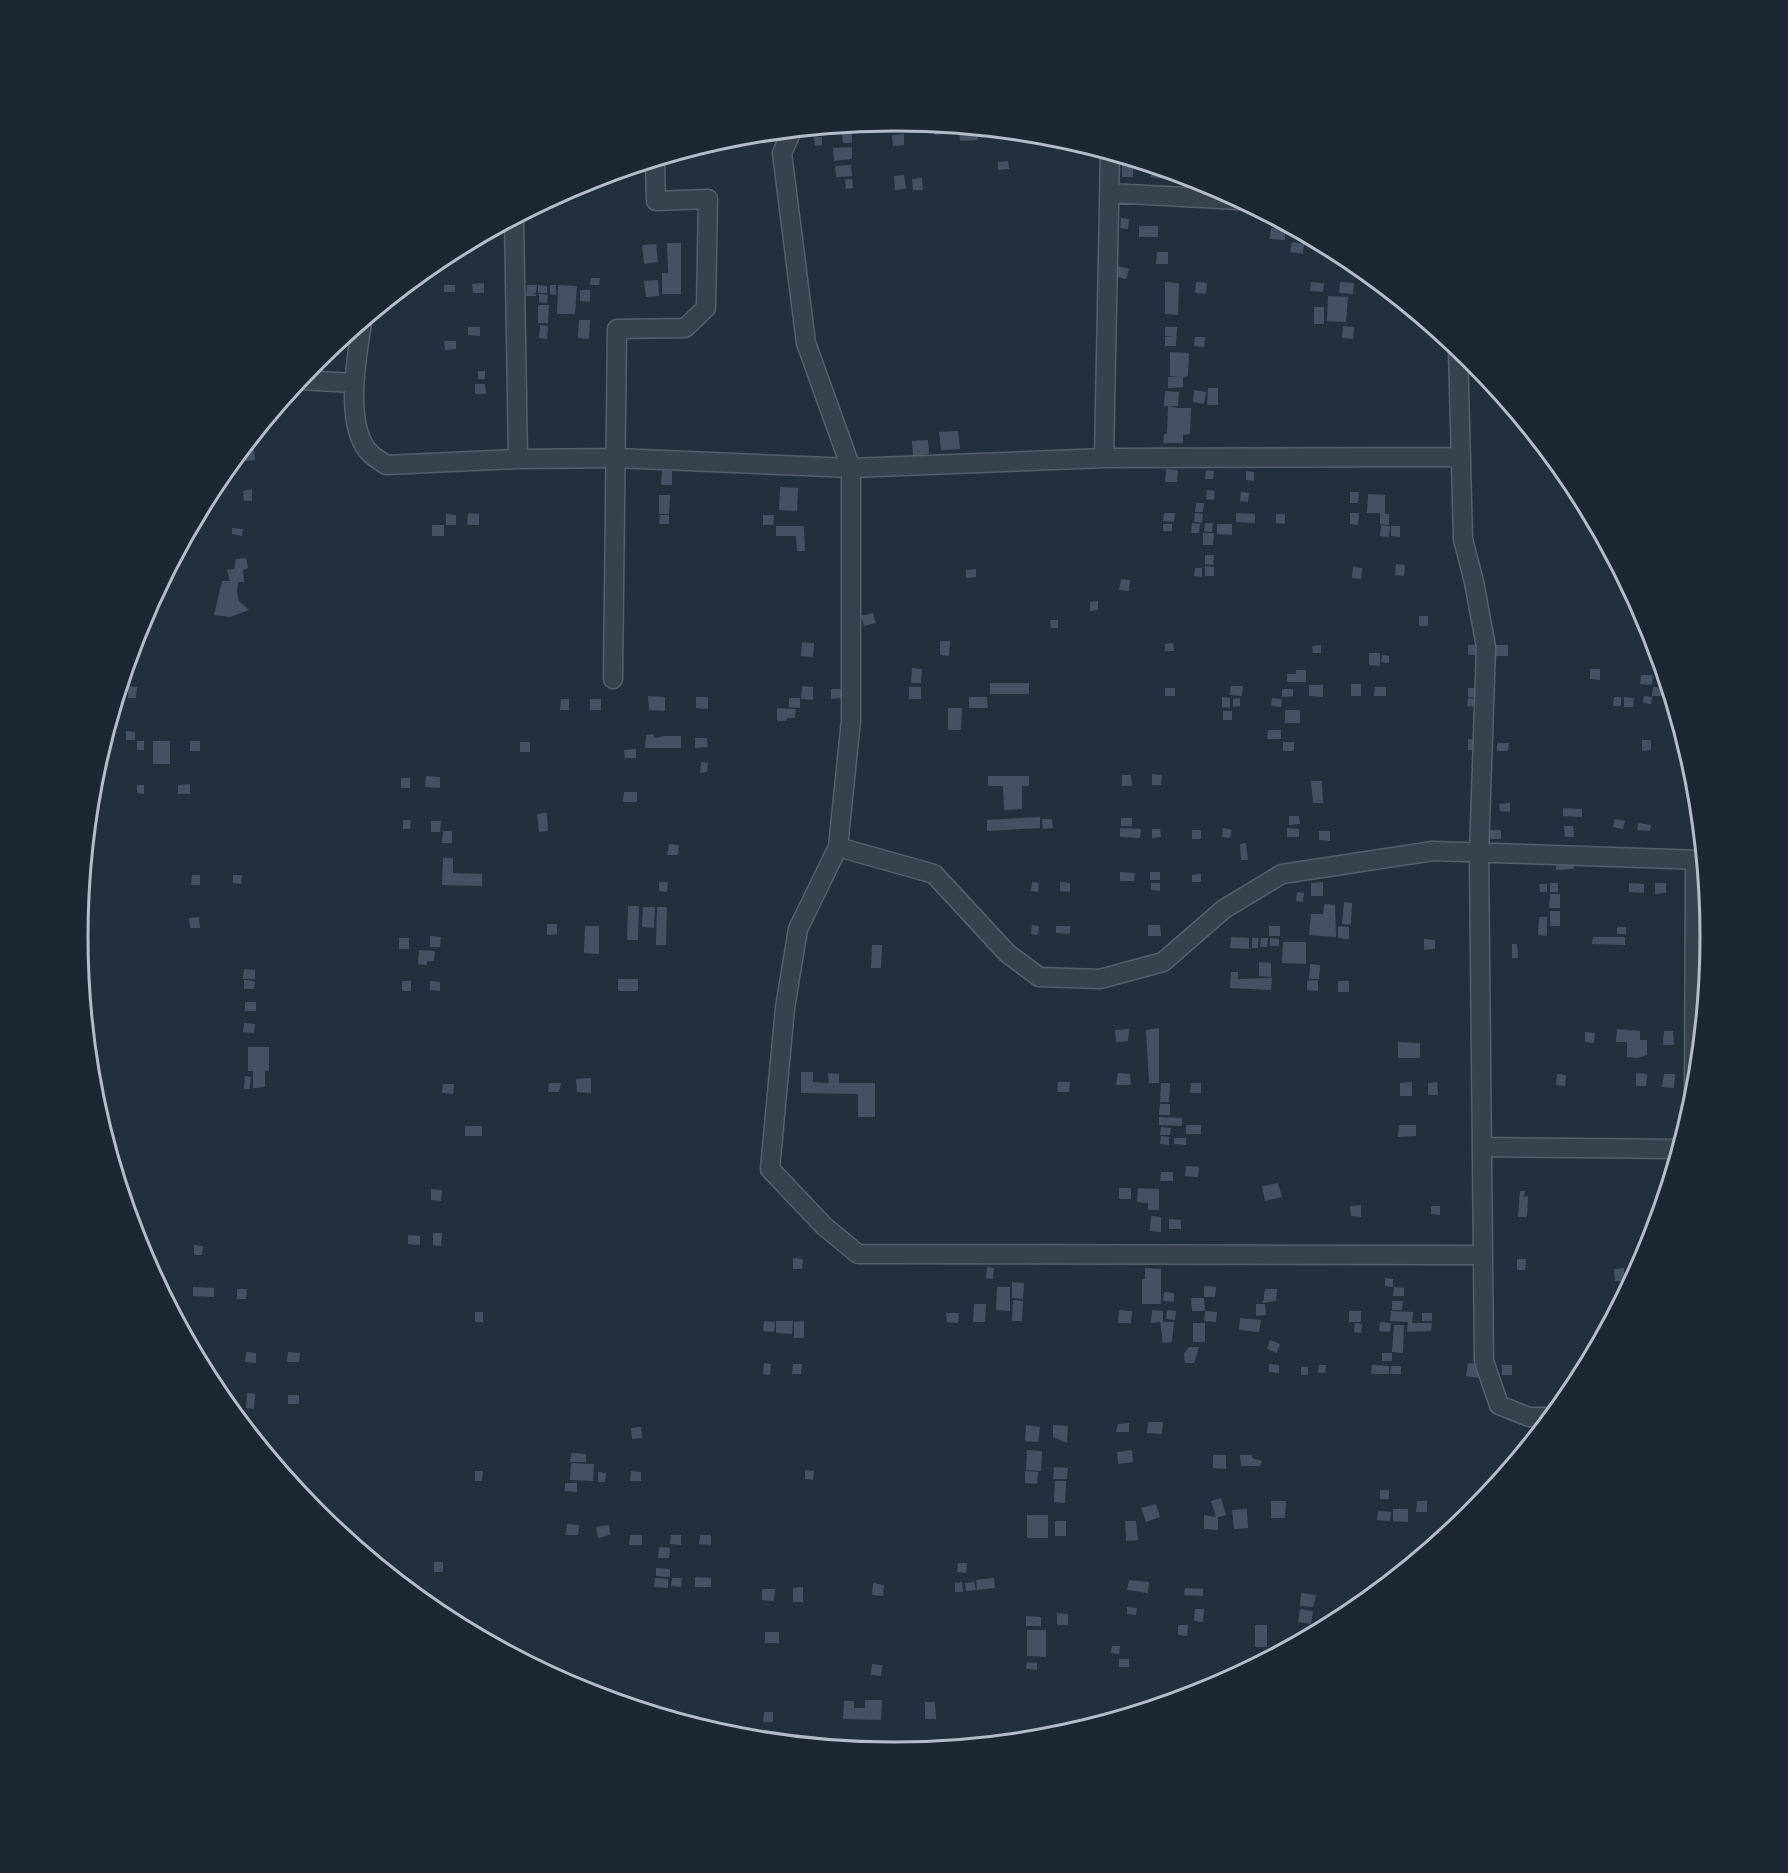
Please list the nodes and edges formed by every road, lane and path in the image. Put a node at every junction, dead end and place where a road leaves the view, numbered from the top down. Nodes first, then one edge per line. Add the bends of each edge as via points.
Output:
1 (788, 138) edge
2 (1110, 161) edge
3 (655, 168) edge
4 (1110, 193) junction
5 (1217, 199) edge
6 (514, 227) edge
7 (360, 333) edge
8 (1458, 362) edge
9 (311, 381) edge
10 (353, 383) junction
11 (1461, 457) junction
12 (616, 458) junction
13 (1104, 458) junction
14 (518, 459) junction
15 (851, 468) junction
16 (613, 679) dead end
17 (838, 847) junction
18 (1479, 854) junction
19 (1696, 860) edge
20 (1698, 892) edge
21 (1696, 1013) edge
22 (1482, 1147) junction
23 (1671, 1149) edge
24 (1483, 1255) junction
25 (1540, 1417) edge

1 - 15 street via 782,153 806,343
2 - 4 street
3 - 12 street via 656,201 708,199 706,308 685,328 617,329
4 - 5 street
4 - 13 street
6 - 14 street
7 - 10 street
8 - 11 street
9 - 10 street
10 - 14 street via 357,428 369,453 386,465
11 - 13 street
11 - 18 street via 1463,539 1486,647
12 - 14 street
12 - 15 street
12 - 16 street
13 - 15 street
15 - 17 street via 851,720
17 - 18 street via 933,874 1008,953 1039,977 1100,979 1163,962 1224,909 1282,874 1433,851
17 - 24 street via 798,929 785,1008 770,1169 824,1226 858,1254
18 - 19 street
18 - 22 street
20 - 21 street
22 - 23 street
22 - 24 street
24 - 25 street via 1484,1361 1499,1405 1529,1417

